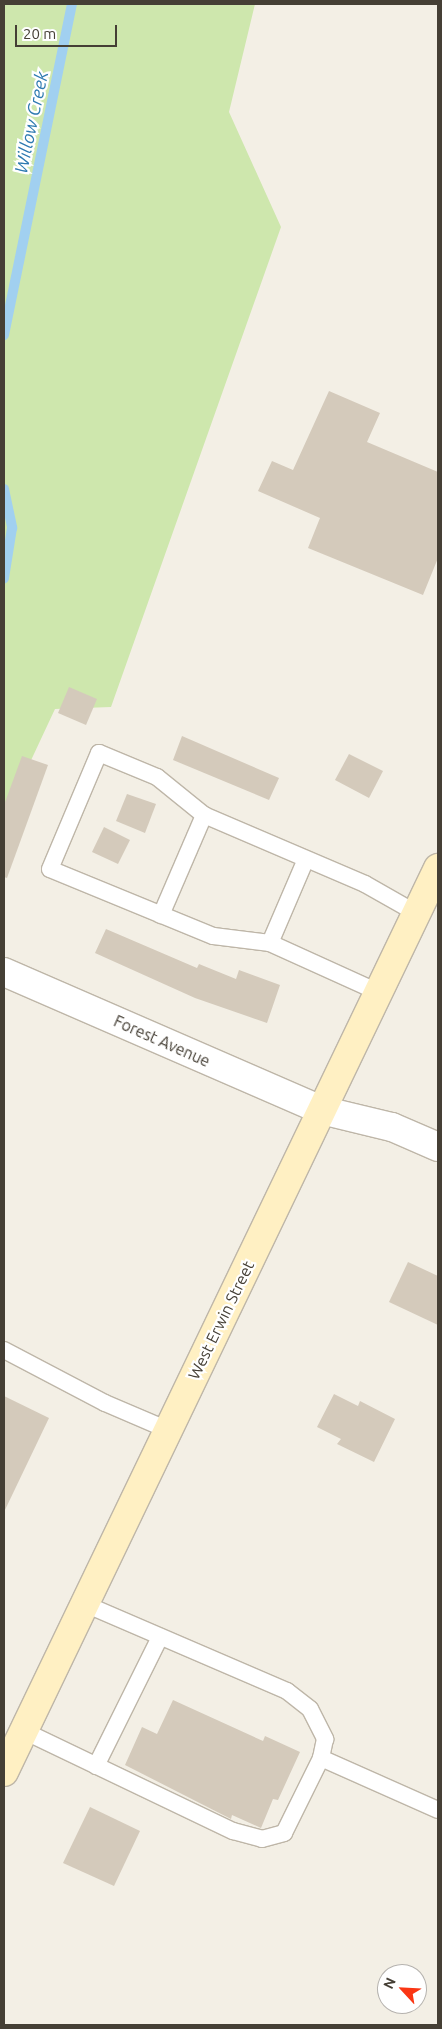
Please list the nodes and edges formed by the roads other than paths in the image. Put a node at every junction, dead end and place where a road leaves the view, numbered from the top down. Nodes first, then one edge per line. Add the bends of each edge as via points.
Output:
1 (204, 815) junction
2 (306, 859) junction
3 (438, 868) edge
4 (416, 913) junction
5 (161, 916) junction
6 (270, 943) junction
7 (4, 972) edge
8 (378, 992) junction
9 (320, 1110) junction
10 (438, 1147) edge
11 (4, 1350) edge
12 (168, 1430) junction
13 (84, 1604) junction
14 (160, 1637) junction
15 (24, 1731) junction
16 (321, 1758) junction
17 (96, 1766) junction
18 (4, 1772) edge
19 (438, 1810) edge

1 - 2 lane
1 - 5 lane
1 - 5 lane via 157,777 99,753 50,869
2 - 4 lane via 364,884
2 - 6 lane
3 - 4 main road, West Erwin Street
4 - 8 main road, West Erwin Street
5 - 6 lane via 213,936
6 - 8 lane
7 - 9 street, Forest Avenue
8 - 9 main road, West Erwin Street
9 - 10 street, Forest Avenue via 392,1126
9 - 12 main road, West Erwin Street
11 - 12 lane via 105,1403
12 - 13 main road, West Erwin Street
13 - 14 lane
13 - 15 main road, West Erwin Street
14 - 16 lane via 287,1691 310,1709 325,1739
14 - 17 lane
15 - 17 lane
15 - 18 main road, West Erwin Street
16 - 17 lane via 284,1833 262,1839 233,1831
16 - 19 lane

